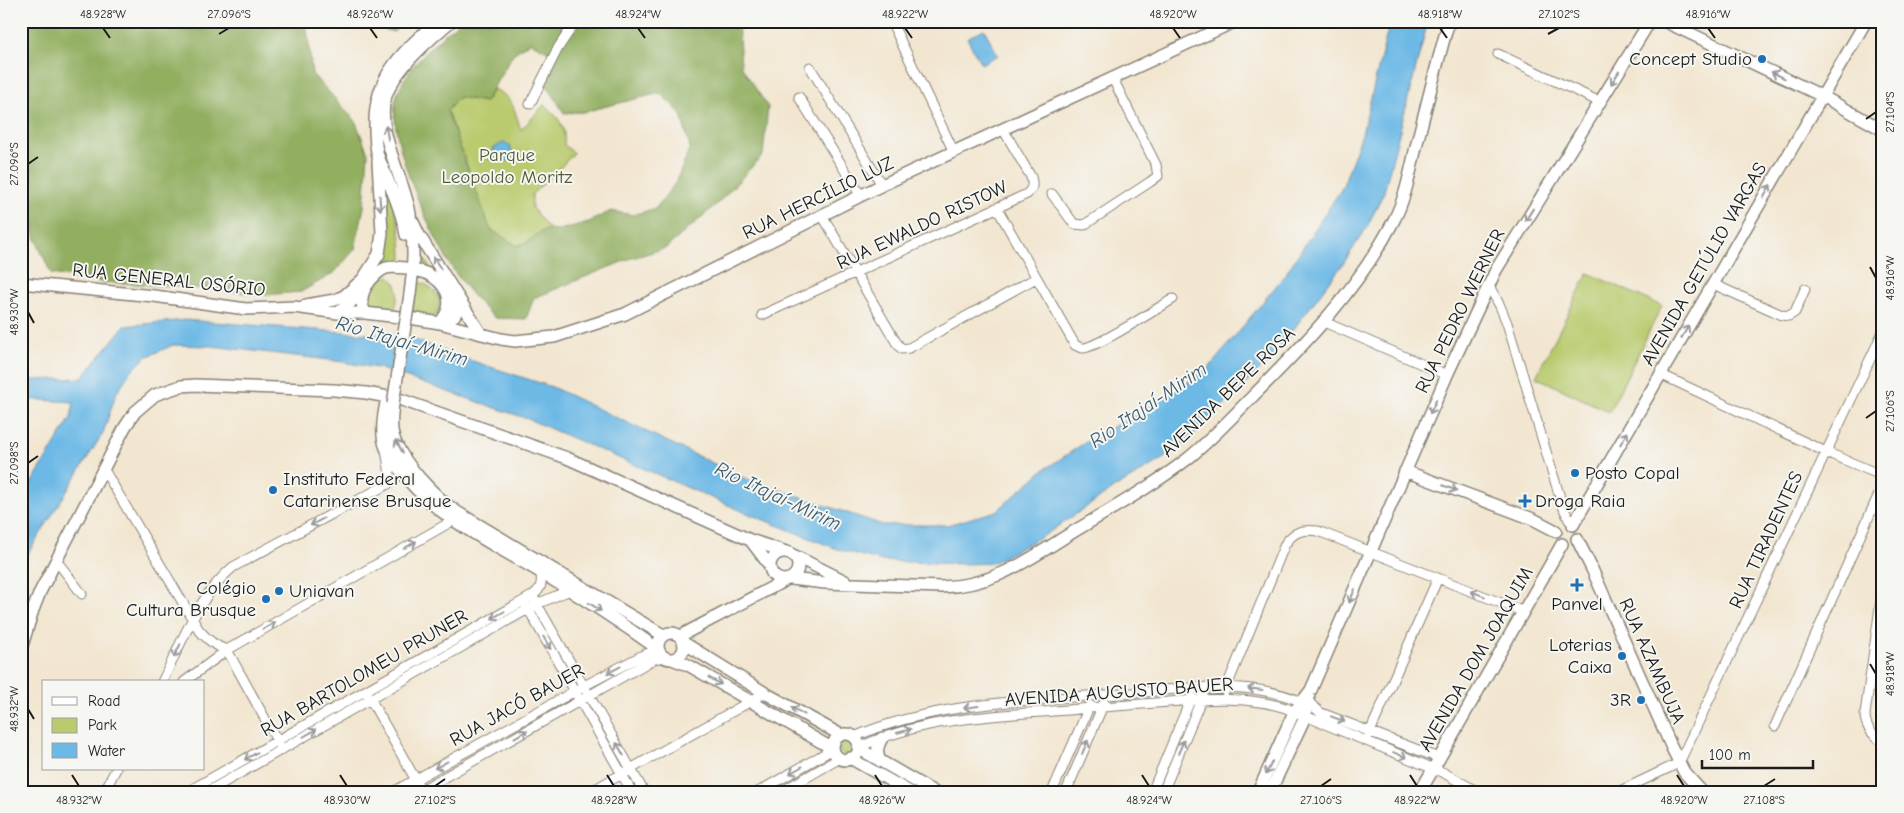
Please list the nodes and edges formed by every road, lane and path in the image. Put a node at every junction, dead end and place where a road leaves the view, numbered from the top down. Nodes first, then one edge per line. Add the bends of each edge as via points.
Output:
1 (437, 21) edge
2 (451, 21) edge
3 (576, 21) edge
4 (891, 21) edge
5 (1236, 21) edge
6 (1449, 21) edge
7 (1650, 21) edge
8 (1664, 21) edge
9 (1866, 21) edge
10 (1498, 54) dead end
11 (810, 67) dead end
12 (1113, 80) junction
13 (1822, 96) junction
14 (799, 97) dead end
15 (1600, 102) junction
16 (530, 104) dead end
17 (1003, 129) junction
18 (1883, 130) edge
19 (954, 152) junction
20 (378, 154) junction
21 (882, 185) junction
22 (1052, 194) dead end
23 (860, 196) junction
24 (997, 208) junction
25 (410, 213) junction
26 (822, 215) junction
27 (409, 269) junction
28 (856, 273) junction
29 (1036, 278) junction
30 (21, 282) edge
31 (1713, 284) junction
32 (1489, 286) junction
33 (1805, 289) dead end
34 (364, 291) junction
35 (1173, 299) dead end
36 (335, 300) junction
37 (458, 300) junction
38 (294, 307) junction
39 (338, 313) junction
40 (365, 313) junction
41 (762, 315) dead end
42 (402, 317) joint
43 (1324, 322) junction
44 (440, 323) junction
45 (1883, 332) edge
46 (481, 334) junction
47 (1660, 374) junction
48 (1447, 375) junction
49 (389, 403) junction
50 (386, 447) junction
51 (1826, 452) junction
52 (103, 468) junction
53 (1405, 471) junction
54 (1883, 476) edge
55 (1883, 485) edge
56 (1562, 504) junction
57 (454, 520) junction
58 (1567, 525) junction
59 (750, 540) junction
60 (1577, 540) junction
61 (1562, 544) junction
62 (1371, 552) junction
63 (790, 554) junction
64 (56, 560) junction
65 (770, 569) junction
66 (541, 572) junction
67 (1438, 578) junction
68 (788, 580) junction
69 (849, 583) junction
70 (1883, 586) edge
71 (570, 590) junction
72 (82, 594) dead end
73 (754, 597) junction
74 (534, 600) junction
75 (526, 605) junction
76 (1524, 612) junction
77 (193, 620) junction
78 (663, 635) junction
79 (682, 640) junction
80 (21, 649) edge
81 (227, 650) junction
82 (663, 654) junction
83 (163, 680) edge
84 (187, 680) edge
85 (584, 686) junction
86 (1226, 687) junction
87 (1206, 688) junction
88 (1195, 689) junction
89 (575, 691) junction
90 (765, 693) junction
91 (368, 695) junction
92 (1108, 695) junction
93 (589, 696) junction
94 (1094, 696) junction
95 (1223, 699) junction
96 (1306, 699) junction
97 (1201, 700) junction
98 (580, 701) junction
99 (751, 701) junction
100 (1190, 701) junction
101 (1006, 703) junction
102 (1103, 707) junction
103 (1088, 708) junction
104 (941, 712) junction
105 (1294, 712) junction
106 (1008, 715) junction
107 (1305, 717) junction
108 (944, 723) junction
109 (1775, 726) dead end
110 (1370, 732) junction
111 (841, 735) junction
112 (490, 738) junction
113 (882, 738) junction
114 (1366, 741) junction
115 (1883, 742) edge
116 (856, 743) junction
117 (280, 745) junction
118 (496, 748) junction
119 (1284, 748) junction
120 (841, 755) junction
121 (880, 761) junction
122 (1437, 763) junction
123 (1679, 763) junction
124 (631, 769) junction
125 (1161, 769) junction
126 (115, 770) edge
127 (1171, 772) junction
128 (622, 774) junction
129 (1058, 779) junction
130 (415, 780) junction
131 (1068, 788) edge
132 (205, 789) edge
133 (926, 790) edge
134 (419, 791) edge
135 (104, 792) edge
136 (187, 792) edge
137 (394, 792) edge
138 (590, 792) edge
139 (632, 792) edge
140 (644, 792) edge
141 (758, 792) edge
142 (781, 792) edge
143 (910, 792) edge
144 (1052, 792) edge
145 (1152, 792) edge
146 (1163, 792) edge
147 (1258, 792) edge
148 (1270, 792) edge
149 (1420, 792) edge
150 (1478, 792) edge
151 (1618, 792) edge
152 (1702, 792) edge

1 - 20 main road via 396,62 380,89 375,112
25 -> 2 main road via 388,138 385,101 402,70
3 - 16 street via 558,48
4 - 19 street
5 - 12 main road, RUA HERCÍLIO LUZ
6 - 43 main road, AVENIDA BEPE ROSA via 1405,191 1395,218 1366,265
7 -> 15 main road, RUA PEDRO WERNER
13 -> 8 main road
9 - 13 main road, AVENIDA GETÚLIO VARGAS
10 - 15 street
11 - 21 street
12 - 17 main road, RUA HERCÍLIO LUZ
12 - 22 street via 1156,165 1158,176 1084,225 1074,224
13 - 18 main road
31 -> 13 main road, AVENIDA GETÚLIO VARGAS
14 - 23 street
15 -> 32 main road, RUA PEDRO WERNER via 1515,238
17 - 19 main road, RUA HERCÍLIO LUZ
17 - 24 street, RUA EWALDO RISTOW via 1033,185 1027,194
19 - 21 main road, RUA HERCÍLIO LUZ
20 - 27 main road via 405,230
20 -> 36 main road via 382,233 379,254 358,285
21 - 23 main road, RUA HERCÍLIO LUZ
23 - 26 main road, RUA HERCÍLIO LUZ
24 - 28 street, RUA EWALDO RISTOW
24 - 29 street
25 - 27 main road
37 -> 25 main road via 419,235
26 - 28 street
26 - 46 main road, RUA HERCÍLIO LUZ via 617,318 543,339 515,340
27 - 34 main road via 385,268
27 - 44 main road via 427,272 447,293 448,309
27 - 49 main road, bridge
28 - 29 street via 902,349
28 - 41 street, RUA EWALDO RISTOW
29 - 35 street via 1070,338 1082,348 1117,332
30 - 38 main road, RUA GENERAL OSÓRIO via 246,309
31 - 33 street via 1788,316 1794,312
47 -> 31 main road, AVENIDA GETÚLIO VARGAS
32 - 48 main road, RUA PEDRO WERNER
32 - 56 street via 1507,323
34 - 39 main road
34 - 40 main road
36 - 38 main road
36 - 39 main road
37 - 44 main road via 456,315
37 - 46 main road
38 - 39 main road, RUA GENERAL OSÓRIO
39 - 40 main road, RUA GENERAL OSÓRIO
40 - 42 main road, RUA GENERAL OSÓRIO
42 - 44 main road, RUA HERCÍLIO LUZ
43 - 48 street
43 - 69 main road, AVENIDA BEPE ROSA via 1185,461 1011,570 984,581 958,586
44 - 46 main road, RUA HERCÍLIO LUZ
45 - 51 street, RUA TIRADENTES
47 - 51 street
58 -> 47 main road, AVENIDA GETÚLIO VARGAS
48 -> 53 main road, RUA PEDRO WERNER
49 - 50 main road via 382,428
78 -> 49 main road via 440,500 395,441
50 - 57 main road via 423,497
50 -> 77 street via 388,484 232,567 214,584
51 - 54 street
51 - 123 street, RUA TIRADENTES
52 - 59 main road, AVENIDA BEPE ROSA via 135,412 156,394 168,389 196,385 366,393 399,399 559,455
52 - 64 main road, AVENIDA BEPE ROSA
52 - 77 street
53 -> 58 main road via 1533,519
53 - 62 main road, RUA PEDRO WERNER
55 - 109 street
56 - 58 street
56 - 58 street via 1569,520
57 - 66 main road
81 -> 57 street
58 - 60 main road, RUA AZAMBUJA via 1578,533
58 - 61 main road via 1556,539
59 - 63 main road, AVENIDA BEPE ROSA
59 - 65 main road
60 - 61 main road via 1570,545
60 - 123 main road, RUA AZAMBUJA
61 - 76 main road, AVENIDA DOM JOAQUIM
62 - 67 street
62 - 86 street via 1318,531 1302,530 1290,536
62 -> 96 main road, RUA PEDRO WERNER
63 - 65 main road via 777,554
63 - 68 main road via 798,562 798,570
63 - 69 main road, AVENIDA BEPE ROSA
64 - 72 street
64 - 80 main road, AVENIDA BEPE ROSA via 33,610
65 - 68 main road via 776,578
65 - 73 main road via 765,583
66 - 71 main road
66 - 74 street via 542,584
76 -> 67 street
67 - 110 street
68 - 69 main road, AVENIDA BEPE ROSA
68 - 73 main road
70 - 115 street via 1865,714 1868,729
71 - 74 street, RUA BARTOLOMEU PRUNER
71 -> 82 main road
73 - 79 main road
74 - 75 street, RUA BARTOLOMEU PRUNER
74 - 85 street
75 -> 89 street
75 - 91 street, RUA BARTOLOMEU PRUNER
76 - 122 main road, AVENIDA DOM JOAQUIM
77 - 81 street via 208,640
77 -> 83 street
78 - 79 main road via 670,633
78 - 82 main road via 658,641
79 - 82 main road via 681,654
79 - 90 main road
81 - 84 street
81 - 117 street
82 -> 85 street, RUA JACÓ BAUER via 643,655
82 - 93 street, RUA JACÓ BAUER
82 -> 99 main road
85 - 89 street, RUA JACÓ BAUER
85 - 93 street
86 - 87 street, AVENIDA AUGUSTO BAUER
86 - 95 street
96 -> 86 street, AVENIDA AUGUSTO BAUER via 1271,691
87 - 88 street, AVENIDA AUGUSTO BAUER
87 - 97 street
88 - 92 street, AVENIDA AUGUSTO BAUER
88 - 100 street
89 - 98 street
89 - 112 street, RUA JACÓ BAUER
90 - 99 street
111 -> 90 main road
91 - 117 street, RUA BARTOLOMEU PRUNER
91 - 130 street
92 - 94 street, AVENIDA AUGUSTO BAUER
92 - 102 street
93 - 98 street, RUA JACÓ BAUER
124 -> 93 street
94 - 101 street, AVENIDA AUGUSTO BAUER
94 - 103 street
95 - 97 street, AVENIDA AUGUSTO BAUER
95 - 105 street, AVENIDA AUGUSTO BAUER via 1271,703
96 - 105 main road
96 - 107 main road
96 -> 110 street, AVENIDA AUGUSTO BAUER via 1321,713
97 - 100 street, AVENIDA AUGUSTO BAUER
127 -> 97 street
118 -> 98 street, RUA JACÓ BAUER
98 - 128 street
99 - 120 main road
99 - 124 street
100 - 102 street, AVENIDA AUGUSTO BAUER
100 - 125 street
101 -> 104 street, AVENIDA AUGUSTO BAUER
101 - 106 street
102 - 103 street, AVENIDA AUGUSTO BAUER
131 -> 102 street
103 - 106 street, AVENIDA AUGUSTO BAUER
103 - 129 street
104 - 108 street
104 - 116 street, AVENIDA AUGUSTO BAUER via 887,725
105 - 107 street, AVENIDA AUGUSTO BAUER
105 - 119 main road
106 - 108 street, AVENIDA AUGUSTO BAUER
107 - 114 street, AVENIDA AUGUSTO BAUER
107 - 119 main road
113 -> 108 street, AVENIDA AUGUSTO BAUER
110 - 114 street
110 - 122 street, AVENIDA AUGUSTO BAUER
111 - 116 main road via 848,734
111 - 120 main road via 834,741
112 - 118 street
112 -> 130 street, RUA JACÓ BAUER
113 - 116 street, AVENIDA AUGUSTO BAUER
113 - 121 main road via 877,747
114 -> 122 street, AVENIDA AUGUSTO BAUER
116 - 120 main road via 855,754
116 - 121 main road
117 - 132 street, RUA BARTOLOMEU PRUNER
118 - 134 street, RUA JACÓ BAUER
119 -> 147 main road
119 - 148 main road
120 -> 141 street
120 - 142 street
120 - 143 main road
121 - 133 main road
122 - 149 main road, AVENIDA DOM JOAQUIM
122 - 150 street
123 - 151 street
123 - 152 main road, RUA AZAMBUJA
124 - 128 street
124 - 140 street
125 - 127 street
125 - 145 street
126 - 135 street
127 - 146 street
128 - 138 street
128 - 139 street
129 - 131 street
129 - 144 street
130 - 134 street
130 - 137 street, RUA JACÓ BAUER
132 - 136 street, RUA BARTOLOMEU PRUNER

